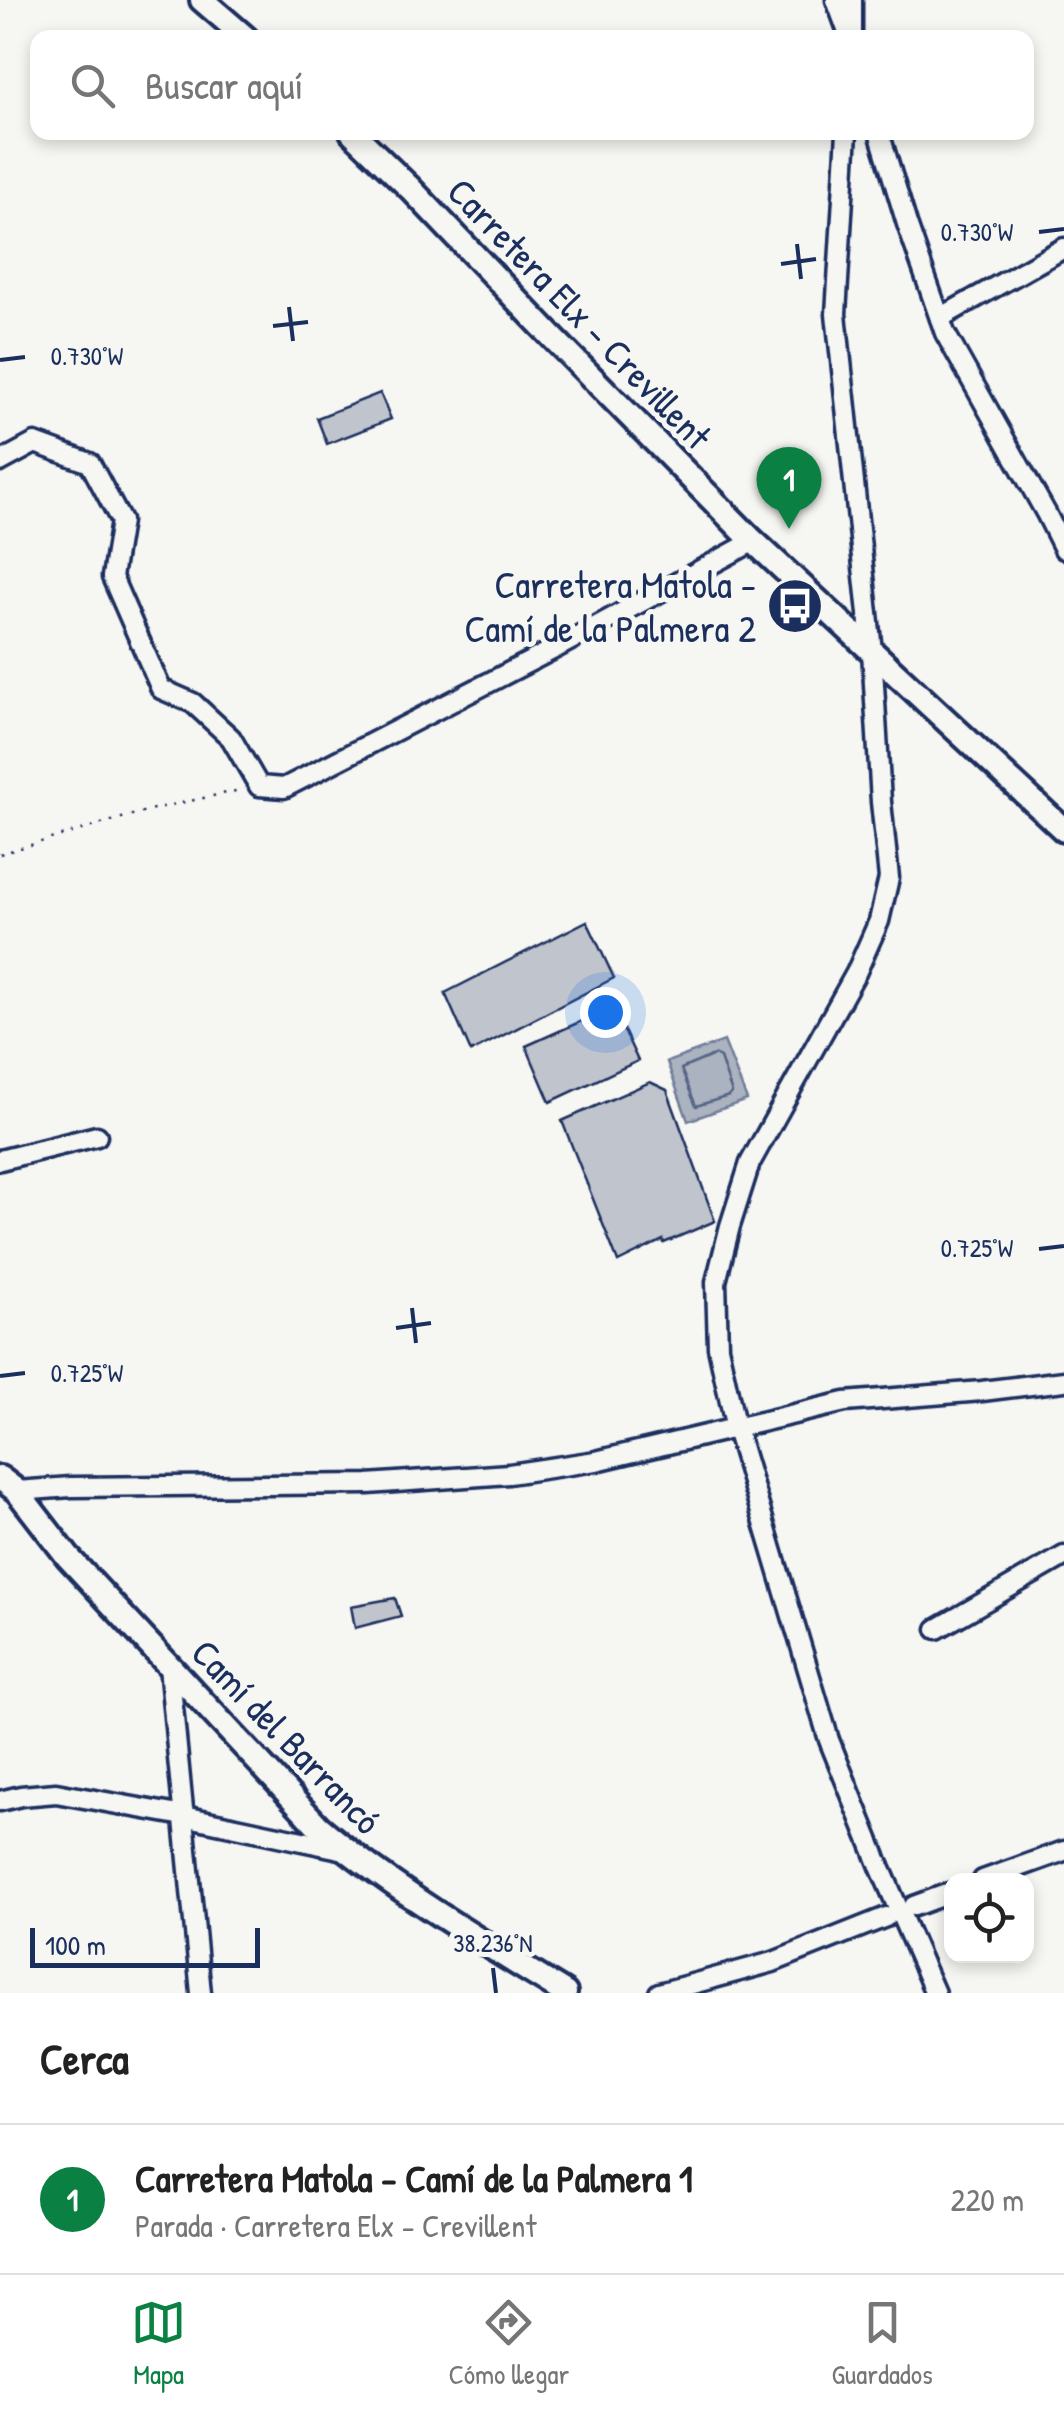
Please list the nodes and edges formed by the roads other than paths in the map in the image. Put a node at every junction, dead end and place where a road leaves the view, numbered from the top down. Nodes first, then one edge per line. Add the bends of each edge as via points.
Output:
1 (202, 0) edge
2 (836, 0) edge
3 (852, 0) edge
4 (237, 30) edge
5 (848, 30) edge
6 (851, 30) edge
7 (360, 140) edge
8 (847, 140) edge
9 (881, 140) edge
10 (1064, 248) edge
11 (940, 318) junction
12 (0, 462) edge
13 (754, 541) junction
14 (1064, 549) edge
15 (872, 651) junction
16 (1064, 830) edge
17 (96, 1136) dead end
18 (0, 1160) edge
19 (1064, 1381) edge
20 (736, 1429) junction
21 (8, 1484) edge
22 (1064, 1556) edge
23 (937, 1629) dead end
24 (170, 1666) junction
25 (0, 1801) edge
26 (184, 1816) junction
27 (346, 1850) junction
28 (1064, 1851) edge
29 (1003, 1873) edge
30 (944, 1895) edge
31 (914, 1906) dead end
32 (886, 1917) dead end
33 (202, 1993) edge
34 (566, 1993) edge
35 (659, 1993) edge
36 (935, 1993) edge

1 - 4 street
2 - 5 street
3 - 6 street
7 - 13 street, Carretera Elx - Crevillent
8 - 15 street via 836,314
9 - 11 street
10 - 11 street
11 - 14 street
12 - 13 street via 35,443 90,463 121,521 112,577 160,688 193,703 230,738 259,786 284,788
13 - 15 street, Carretera Elx - Crevillent
15 - 16 street, Carretera Elx - Crevillent
15 - 20 street via 890,878 856,973 750,1163 730,1226 716,1282 718,1347
17 - 18 street
19 - 20 street via 845,1402
20 - 21 street via 596,1461 491,1475 368,1484
20 - 36 street via 829,1740
21 - 24 street, Camí del Barrancó
22 - 23 street
24 - 26 street
24 - 27 street, Camí del Barrancó
25 - 26 street via 56,1793
26 - 27 street
26 - 33 street
27 - 34 street, Camí del Barrancó
28 - 29 street
30 - 31 street
32 - 35 street via 773,1962

